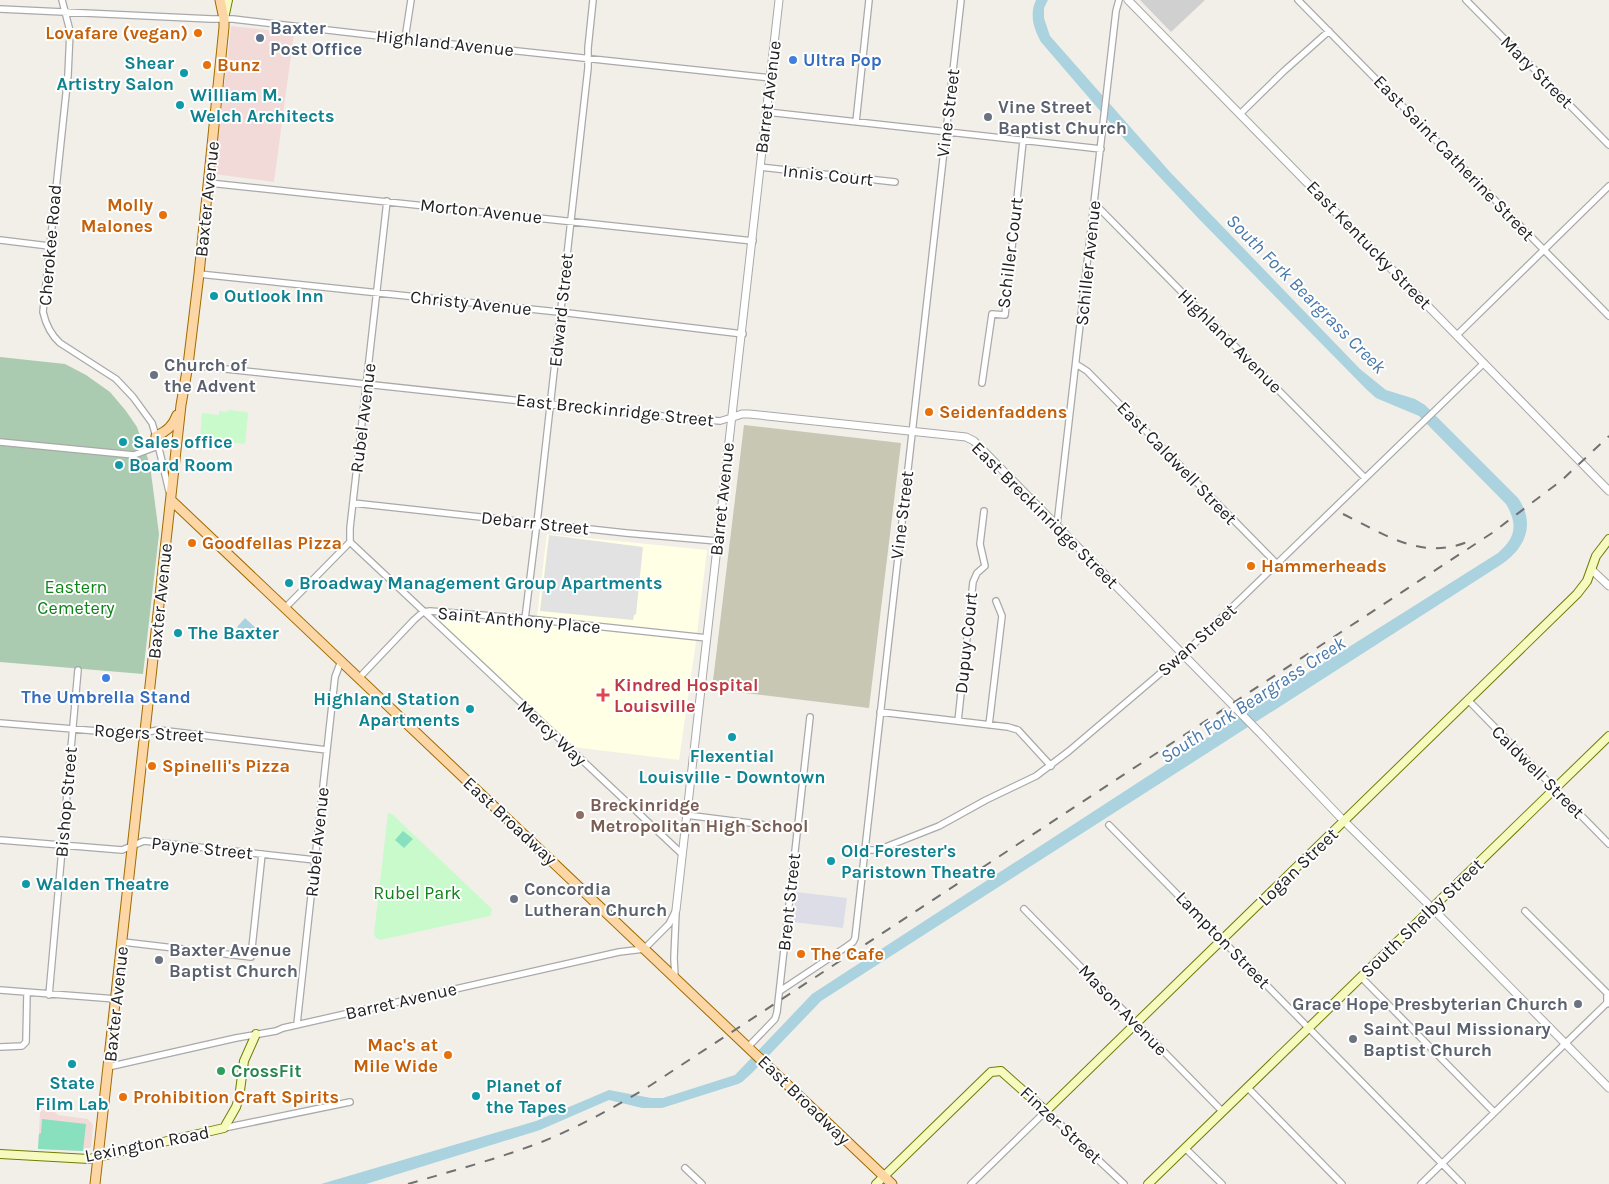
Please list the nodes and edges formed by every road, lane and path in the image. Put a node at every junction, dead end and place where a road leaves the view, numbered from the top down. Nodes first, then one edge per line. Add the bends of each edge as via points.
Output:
1 (62, 0) edge
2 (220, 0) edge
3 (228, 0) edge
4 (411, 0) edge
5 (593, 0) edge
6 (779, 0) edge
7 (869, 0) edge
8 (961, 0) edge
9 (1119, 0) edge
10 (1128, 0) edge
11 (1298, 0) edge
12 (1466, 0) edge
13 (0, 9) edge
14 (66, 12) junction
15 (224, 14) junction
16 (1329, 31) junction
17 (405, 39) junction
18 (588, 58) junction
19 (770, 78) junction
20 (767, 112) junction
21 (1240, 114) junction
22 (856, 122) junction
23 (946, 132) junction
24 (1023, 141) junction
25 (1609, 145) edge
26 (1100, 150) junction
27 (760, 167) junction
28 (895, 182) dead end
29 (209, 183) junction
30 (1609, 186) edge
31 (387, 201) junction
32 (1095, 204) junction
33 (571, 221) junction
34 (0, 240) edge
35 (753, 241) junction
36 (50, 246) junction
37 (1543, 250) junction
38 (199, 274) junction
39 (377, 293) junction
40 (560, 313) junction
41 (1609, 316) edge
42 (743, 334) junction
43 (1457, 335) junction
44 (1484, 363) junction
45 (1076, 364) junction
46 (188, 365) junction
47 (982, 383) dead end
48 (367, 384) junction
49 (550, 404) junction
50 (181, 405) junction
51 (733, 417) junction
52 (912, 431) junction
53 (156, 436) junction
54 (0, 442) edge
55 (158, 446) junction
56 (1365, 478) junction
57 (1609, 491) edge
58 (171, 500) junction
59 (354, 503) junction
60 (984, 511) dead end
61 (537, 523) junction
62 (1057, 525) junction
63 (1609, 539) edge
64 (717, 541) junction
65 (350, 542) junction
66 (1277, 564) junction
67 (1592, 570) junction
68 (1609, 586) edge
69 (996, 601) dead end
70 (285, 608) junction
71 (423, 612) junction
72 (525, 620) junction
73 (706, 638) junction
74 (1183, 654) junction
75 (341, 661) junction
76 (78, 670) dead end
77 (359, 678) junction
78 (1468, 700) junction
79 (880, 712) junction
80 (810, 716) dead end
81 (958, 721) junction
82 (0, 723) edge
83 (989, 725) junction
84 (73, 729) junction
85 (146, 732) junction
86 (1609, 736) edge
87 (327, 750) junction
88 (1051, 766) junction
89 (1555, 789) junction
90 (686, 815) junction
91 (1344, 821) junction
92 (1109, 825) dead end
93 (797, 829) junction
94 (0, 840) edge
95 (1609, 844) edge
96 (63, 846) junction
97 (133, 846) junction
98 (865, 850) junction
99 (262, 854) junction
100 (682, 854) junction
101 (315, 860) junction
102 (1432, 908) junction
103 (1024, 909) dead end
104 (676, 910) junction
105 (1526, 911) dead end
106 (1223, 940) junction
107 (123, 942) junction
108 (644, 949) junction
109 (1361, 977) junction
110 (675, 978) junction
111 (0, 990) edge
112 (780, 991) junction
113 (27, 992) junction
114 (49, 994) junction
115 (116, 999) junction
116 (1608, 1003) edge
117 (298, 1024) junction
118 (1136, 1024) junction
119 (1309, 1028) junction
120 (256, 1034) junction
121 (1565, 1044) junction
122 (0, 1046) edge
123 (751, 1050) junction
124 (108, 1067) junction
125 (1608, 1086) edge
126 (1247, 1087) junction
127 (350, 1102) dead end
128 (1046, 1111) junction
129 (1222, 1111) junction
130 (1494, 1112) junction
131 (224, 1128) junction
132 (1185, 1148) junction
133 (0, 1154) edge
134 (98, 1158) junction
135 (1442, 1164) junction
136 (685, 1168) dead end
137 (884, 1176) junction
138 (95, 1184) edge
139 (702, 1184) edge
140 (876, 1184) edge
141 (892, 1184) edge
142 (971, 1184) edge
143 (1124, 1184) edge
144 (1148, 1184) edge
145 (1222, 1184) edge
146 (1342, 1184) edge
147 (1421, 1184) edge
148 (1462, 1184) edge

1 - 14 street, Cherokee Road
2 - 15 main road
3 - 15 main road, Baxter Avenue
4 - 17 street
5 - 18 street, Edward Street
6 - 19 street, Barret Avenue
7 - 22 street
8 - 23 street, Vine Street
9 - 26 street, Schiller Avenue
10 - 21 street, East Kentucky Street
11 - 16 street, East Saint Catherine Street
12 - 25 street, Mary Street
13 - 14 street, Highland Avenue
14 - 15 street, Highland Avenue via 211,19
14 - 36 street, Cherokee Road via 70,31 68,75
15 - 17 street, Highland Avenue
15 - 29 main road, Baxter Avenue
16 - 21 street
16 - 37 street, East Saint Catherine Street
17 - 18 street, Highland Avenue
18 - 19 street, Highland Avenue
18 - 33 street, Edward Street
19 - 20 street, Barret Avenue
20 - 22 street
20 - 27 street, Barret Avenue
21 - 43 street, East Kentucky Street
22 - 23 street
23 - 24 street
23 - 52 street, Vine Street
24 - 26 street
24 - 47 street, Schiller Court via 1005,316 992,314
26 - 32 street, Schiller Avenue
27 - 28 street, Innis Court
27 - 35 street, Barret Avenue
29 - 31 street, Morton Avenue
29 - 38 main road, Baxter Avenue
30 - 37 street
31 - 33 street, Morton Avenue
31 - 39 street, Rubel Avenue
32 - 45 street, Schiller Avenue
32 - 56 street, Highland Avenue
33 - 35 street, Morton Avenue
33 - 40 street, Edward Street
34 - 36 street
35 - 42 street, Barret Avenue
36 - 53 street, Cherokee Road via 43,312 47,327 60,344 124,386 149,418
37 - 41 street, East Saint Catherine Street
37 - 43 street
38 - 39 street, Christy Avenue
38 - 46 main road, Baxter Avenue
39 - 40 street, Christy Avenue
39 - 48 street, Rubel Avenue
40 - 42 street, Christy Avenue
40 - 49 street, Edward Street
42 - 51 street, Barret Avenue
43 - 44 street, East Kentucky Street
44 - 56 street, Swan Street
44 - 57 street, East Kentucky Street
45 - 62 street, Schiller Avenue
45 - 66 street, East Caldwell Street via 1087,371
46 - 48 street, East Breckinridge Street
46 - 50 main road, Baxter Avenue
48 - 49 street, East Breckinridge Street
48 - 59 street, Rubel Avenue
49 - 51 street, East Breckinridge Street via 720,421
49 - 61 street, Edward Street
50 - 53 main road via 174,423
50 - 58 main road, Baxter Avenue
51 - 52 street, East Breckinridge Street via 750,414
51 - 64 street, Barret Avenue
52 - 62 street, East Breckinridge Street via 971,438
52 - 79 street, Vine Street
53 - 55 street, Cherokee Road
54 - 55 street via 134,455
55 - 58 street, Cherokee Road
56 - 66 street, Swan Street
58 - 70 main road, East Broadway
58 - 85 main road, Baxter Avenue
59 - 61 street, Debarr Street
59 - 65 street, Rubel Avenue
60 - 81 street, Dupuy Court via 980,544 985,566 973,582
61 - 64 street, Debarr Street
61 - 72 street, Edward Street
62 - 74 street, East Breckinridge Street
63 - 67 main road, Logan Street via 1596,556
64 - 73 street, Barret Avenue
65 - 70 street
65 - 71 street, Mercy Way
66 - 74 street, Swan Street
67 - 68 street
67 - 78 main road, Logan Street via 1577,594
69 - 83 street via 1002,616
70 - 75 main road, East Broadway
71 - 72 street, Saint Anthony Place
71 - 77 street, Saint Anthony Place
71 - 100 street, Mercy Way
72 - 73 street, Saint Anthony Place
73 - 90 street, Barret Avenue
74 - 88 street, Swan Street
74 - 91 street, East Breckinridge Street
75 - 77 main road, East Broadway
75 - 87 street, Rubel Avenue via 335,677
76 - 84 street, Bishop Street
77 - 108 main road, East Broadway
78 - 89 street, Caldwell Street
78 - 91 main road, Logan Street
79 - 81 street
79 - 98 street, Vine Street
80 - 93 street, Brent Street
81 - 83 street
82 - 84 street, Rogers Street
83 - 88 street via 1018,730
84 - 85 street, Rogers Street
84 - 96 street, Bishop Street
85 - 87 street, Rogers Street via 159,730
85 - 97 main road, Baxter Avenue
86 - 89 main road, South Shelby Street
87 - 101 street, Rubel Avenue
88 - 98 street, Swan Street via 939,826 878,850
89 - 95 street, Caldwell Street
89 - 102 main road, South Shelby Street
90 - 93 street
90 - 100 street, Barret Avenue
91 - 102 street, East Breckinridge Street
91 - 106 main road, Logan Street
92 - 106 street, Lampton Street
93 - 112 street, Brent Street
94 - 96 street, Payne Street
96 - 97 street, Payne Street via 122,850
96 - 114 street, Bishop Street
97 - 99 street, Payne Street via 144,841
97 - 107 main road, Baxter Avenue
98 - 112 street, Vine Street via 853,942
99 - 101 street, Payne Street
99 - 107 street via 251,957
100 - 104 street, Barret Avenue
101 - 117 street, Rubel Avenue
102 - 109 main road, South Shelby Street
102 - 121 street, East Breckinridge Street
103 - 118 street, Mason Avenue
104 - 108 street, Barret Avenue via 669,924
104 - 110 street, Barret Avenue
105 - 116 street via 1607,993
106 - 118 main road, Logan Street
106 - 119 street, Lampton Street
107 - 115 main road, Baxter Avenue
108 - 110 main road, East Broadway
108 - 117 street, Barret Avenue
109 - 119 main road, South Shelby Street
109 - 130 street
110 - 123 main road, East Broadway
111 - 113 street
112 - 123 street, Brent Street via 775,1019
113 - 114 street
113 - 122 street via 26,1042 22,1046
114 - 115 street
115 - 124 main road, Baxter Avenue
116 - 121 street
117 - 120 street, Barret Avenue
118 - 128 main road, Logan Street
118 - 129 street, Mason Avenue
119 - 126 main road, South Shelby Street
119 - 135 street, Lampton Street
120 - 124 street, Barret Avenue
120 - 131 main road, Lexington Road via 244,1062 236,1107
121 - 125 street, East Breckinridge Street
121 - 130 street
123 - 137 main road, East Broadway
124 - 134 main road, Baxter Avenue
126 - 129 main road, South Shelby Street
126 - 146 street
127 - 131 street
128 - 137 main road, Finzer Street via 1001,1071 991,1072
128 - 142 street, Logan Street
128 - 143 street, Finzer Street
129 - 132 main road, South Shelby Street
130 - 135 street
131 - 134 main road, Lexington Road
132 - 144 main road, South Shelby Street
132 - 145 street
133 - 134 main road, Lexington Road
134 - 138 main road, Baxter Avenue
135 - 147 street
135 - 148 street, Lampton Street
136 - 139 street
137 - 140 main road
137 - 141 main road, East Broadway

